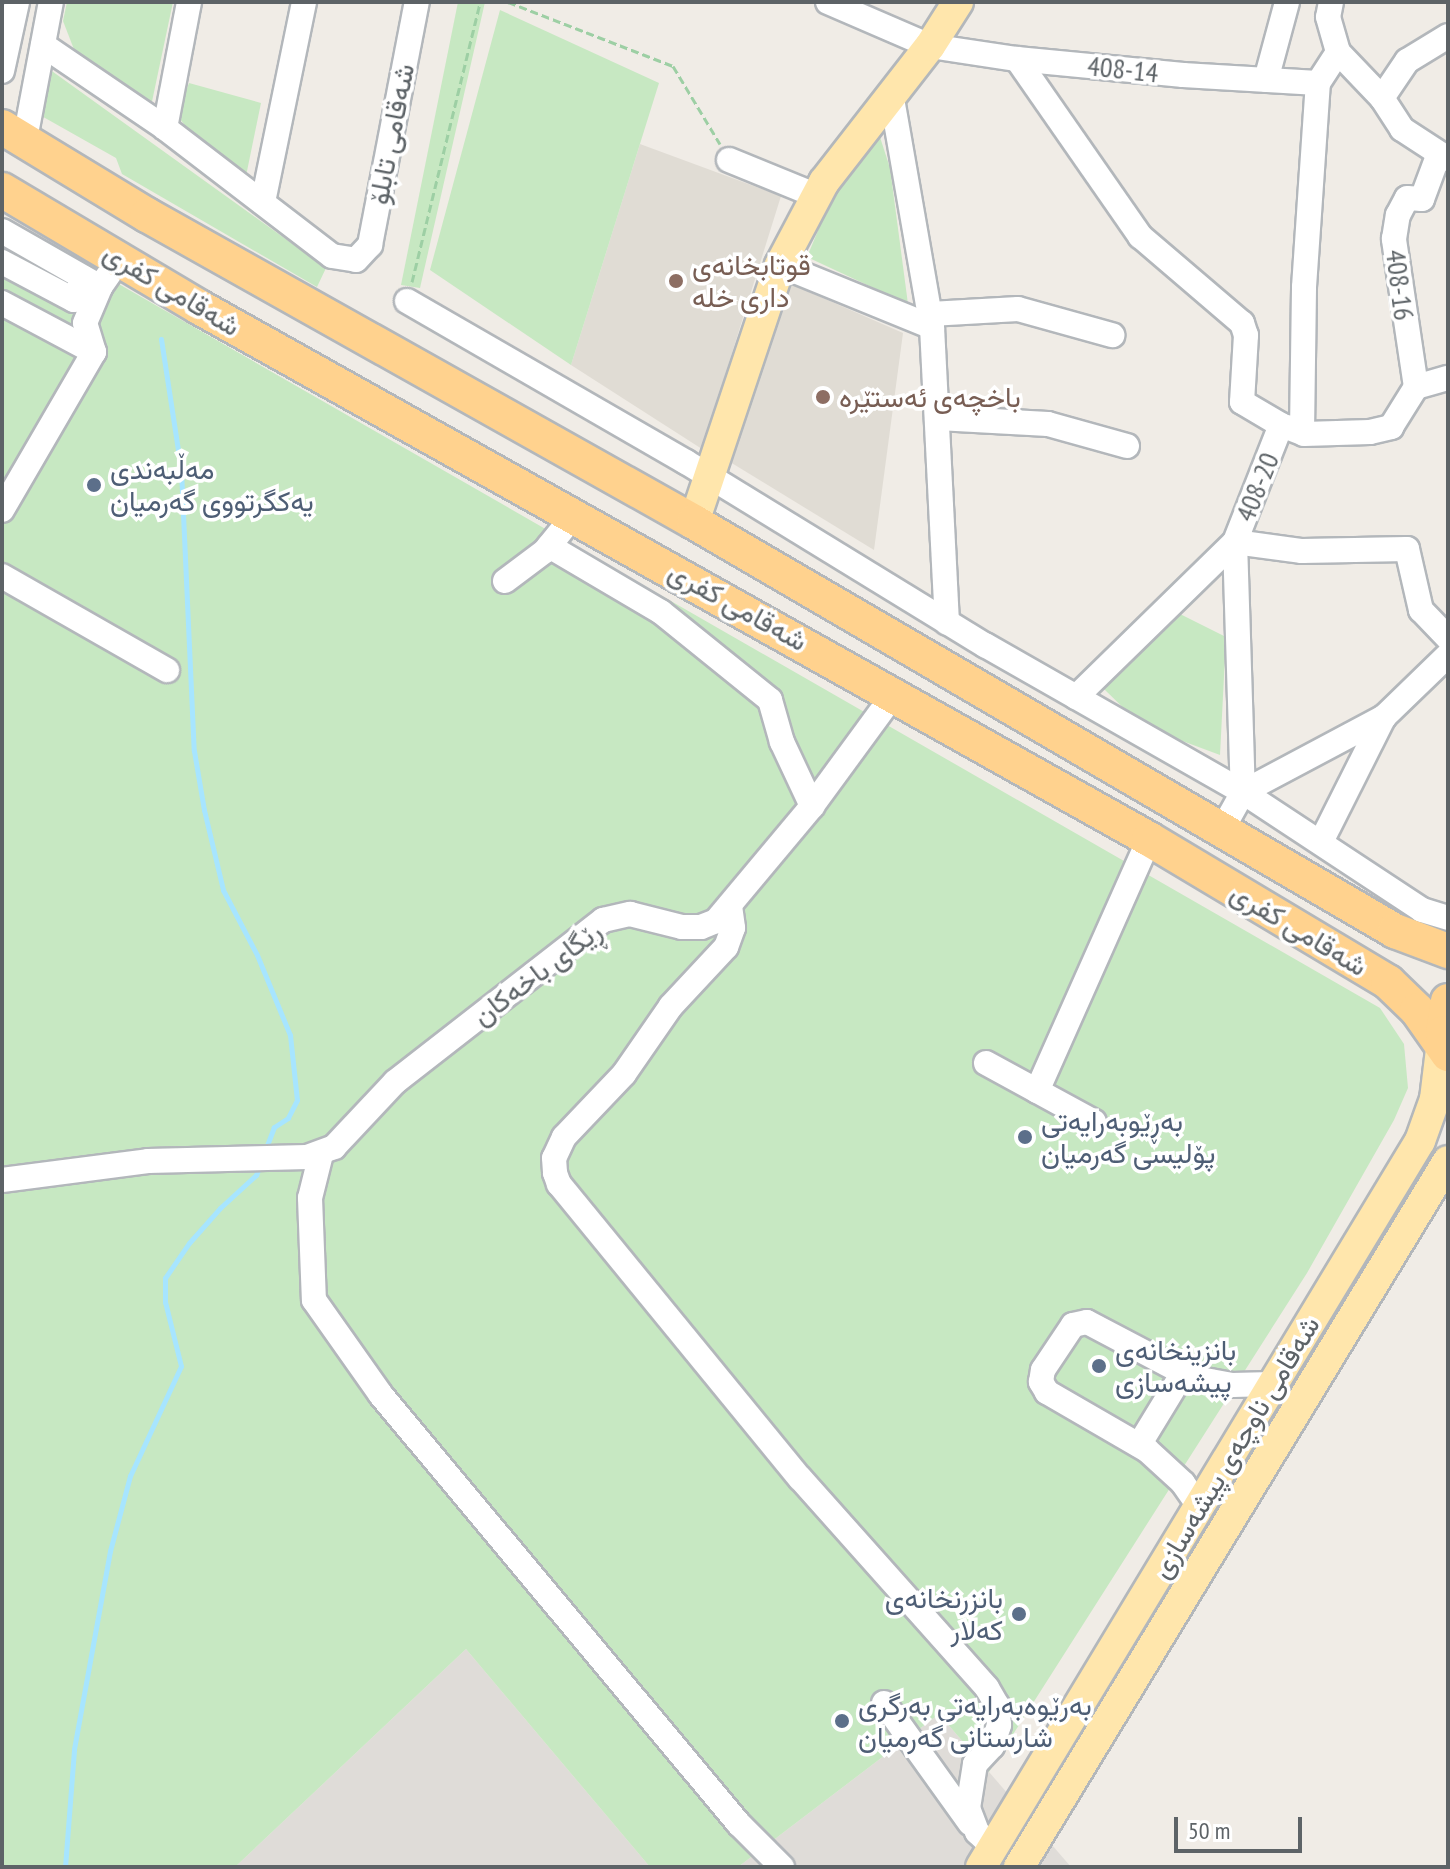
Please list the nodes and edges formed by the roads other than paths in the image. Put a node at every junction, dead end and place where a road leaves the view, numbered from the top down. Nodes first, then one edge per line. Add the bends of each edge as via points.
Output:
1 (17, 2) edge
2 (51, 2) edge
3 (189, 2) edge
4 (304, 2) edge
5 (417, 2) edge
6 (828, 2) edge
7 (1287, 2) edge
8 (1331, 2) edge
9 (950, 7) edge
10 (1448, 36) edge
11 (43, 45) junction
12 (930, 46) junction
13 (1338, 52) junction
14 (1017, 59) junction
15 (2, 71) edge
16 (1266, 80) junction
17 (1318, 83) junction
18 (36, 85) junction
19 (891, 93) junction
20 (1382, 98) junction
21 (165, 128) junction
22 (14, 133) edge
23 (1443, 158) edge
24 (729, 160) road end
25 (2, 190) edge
26 (817, 196) junction
27 (263, 202) junction
28 (147, 215) junction
29 (2, 231) edge
30 (120, 258) junction
31 (2, 262) edge
32 (780, 265) junction
33 (91, 282) junction
34 (407, 301) road end
35 (2, 303) edge
36 (931, 320) junction
37 (1112, 335) dead end
38 (94, 352) junction
39 (1448, 378) edge
40 (1416, 387) junction
41 (938, 418) junction
42 (1292, 429) junction
43 (1127, 446) dead end
44 (706, 477) junction
45 (2, 510) edge
46 (574, 515) junction
47 (694, 522) junction
48 (1235, 542) junction
49 (549, 546) junction
50 (2, 576) edge
51 (505, 581) dead end
52 (947, 623) junction
53 (1448, 638) edge
54 (1448, 655) edge
55 (167, 670) dead end
56 (894, 694) junction
57 (1076, 697) junction
58 (1384, 717) junction
59 (1243, 792) junction
60 (812, 806) junction
61 (1223, 828) junction
62 (1149, 839) junction
63 (1321, 842) junction
64 (730, 906) junction
65 (1448, 918) edge
66 (1448, 951) edge
67 (1446, 1037) edge
68 (986, 1063) dead end
69 (1037, 1091) junction
70 (1094, 1122) dead end
71 (314, 1155) junction
72 (2, 1180) edge
73 (1444, 1180) edge
74 (1183, 1373) junction
75 (1273, 1384) junction
76 (1139, 1445) junction
77 (1199, 1506) junction
78 (884, 1703) dead end
79 (984, 1849) edge
80 (1021, 1866) edge
81 (782, 1867) edge

1 - 15 street
2 - 11 street
3 - 21 street
4 - 27 street
5 - 27 street, شەقامی تابلۆ via 370,245 356,260 332,256
6 - 12 street, 408-14
7 - 16 street
8 - 13 street via 1328,17
9 - 12 main road
10 - 20 street via 1407,61
11 - 18 street
11 - 21 street
12 - 14 street, 408-14
12 - 19 main road
13 - 17 street
13 - 20 street
14 - 16 street, 408-14
14 - 42 street, 408-20 via 1140,236 1242,323 1242,402
15 - 18 street
16 - 17 street, 408-14
17 - 42 street
18 - 22 street
19 - 26 main road
19 - 36 street
20 - 23 street via 1402,129
21 - 27 street
22 - 28 highway, شەقامی کفری
23 - 40 street, 408-16 via 1422,199 1407,198 1394,239
24 - 26 street
25 - 30 highway, شەقامی کفری
26 - 32 main road
28 - 30 highway
28 - 47 highway, شەقامی کفری
29 - 33 street
30 - 33 street
30 - 46 highway, شەقامی کفری
31 - 33 street via 74,300
32 - 36 street
32 - 44 main road
33 - 38 street via 85,323
34 - 44 street
35 - 38 street
36 - 37 street via 1018,309
36 - 41 street
38 - 45 street
39 - 40 street
40 - 42 street via 1391,427 1370,432
41 - 43 street via 1048,424
41 - 52 street
42 - 48 street, 408-20
44 - 47 main road
44 - 52 street
46 - 49 street
46 - 56 highway, شەقامی کفری
47 - 61 highway, شەقامی کفری
48 - 53 street via 1302,551 1407,549 1421,610
48 - 57 street
48 - 59 street, 408-20
49 - 51 street
49 - 60 street via 661,612 770,700 782,742
50 - 55 street
52 - 57 street
54 - 58 street
56 - 60 street, ڕێگای باخەکان
56 - 62 highway, شەقامی کفری
57 - 59 street
58 - 59 street
58 - 63 street
59 - 61 street
59 - 63 street
60 - 64 street, ڕێگای باخەکان
61 - 66 highway, شەقامی کفری via 1395,931
62 - 67 highway, شەقامی کفری via 1388,982
62 - 69 street
63 - 65 street via 1422,910
64 - 71 street, ڕێگای باخەکان via 701,927 630,914 603,920 395,1082 346,1137
64 - 79 street via 733,928 726,947 671,1006 624,1074 564,1137 554,1158 555,1173 800,1478 987,1688 997,1705 999,1725 992,1746 975,1764 968,1808
67 - 75 main road, شەقامی ناوچەی پیشەسازی via 1435,1099 1420,1141
68 - 69 street
69 - 70 street
71 - 72 street via 148,1161
71 - 81 street via 314,1300 391,1407 739,1824
73 - 80 main road, شەقامی ناوچەی پیشەسازی
74 - 75 street via 1219,1384
74 - 76 street
74 - 76 street via 1087,1322 1073,1325 1043,1370 1041,1382 1047,1392
75 - 77 main road, شەقامی ناوچەی پیشەسازی
76 - 77 street via 1171,1470
77 - 79 main road, شەقامی ناوچەی پیشەسازی
78 - 79 street
79 - 80 main road

